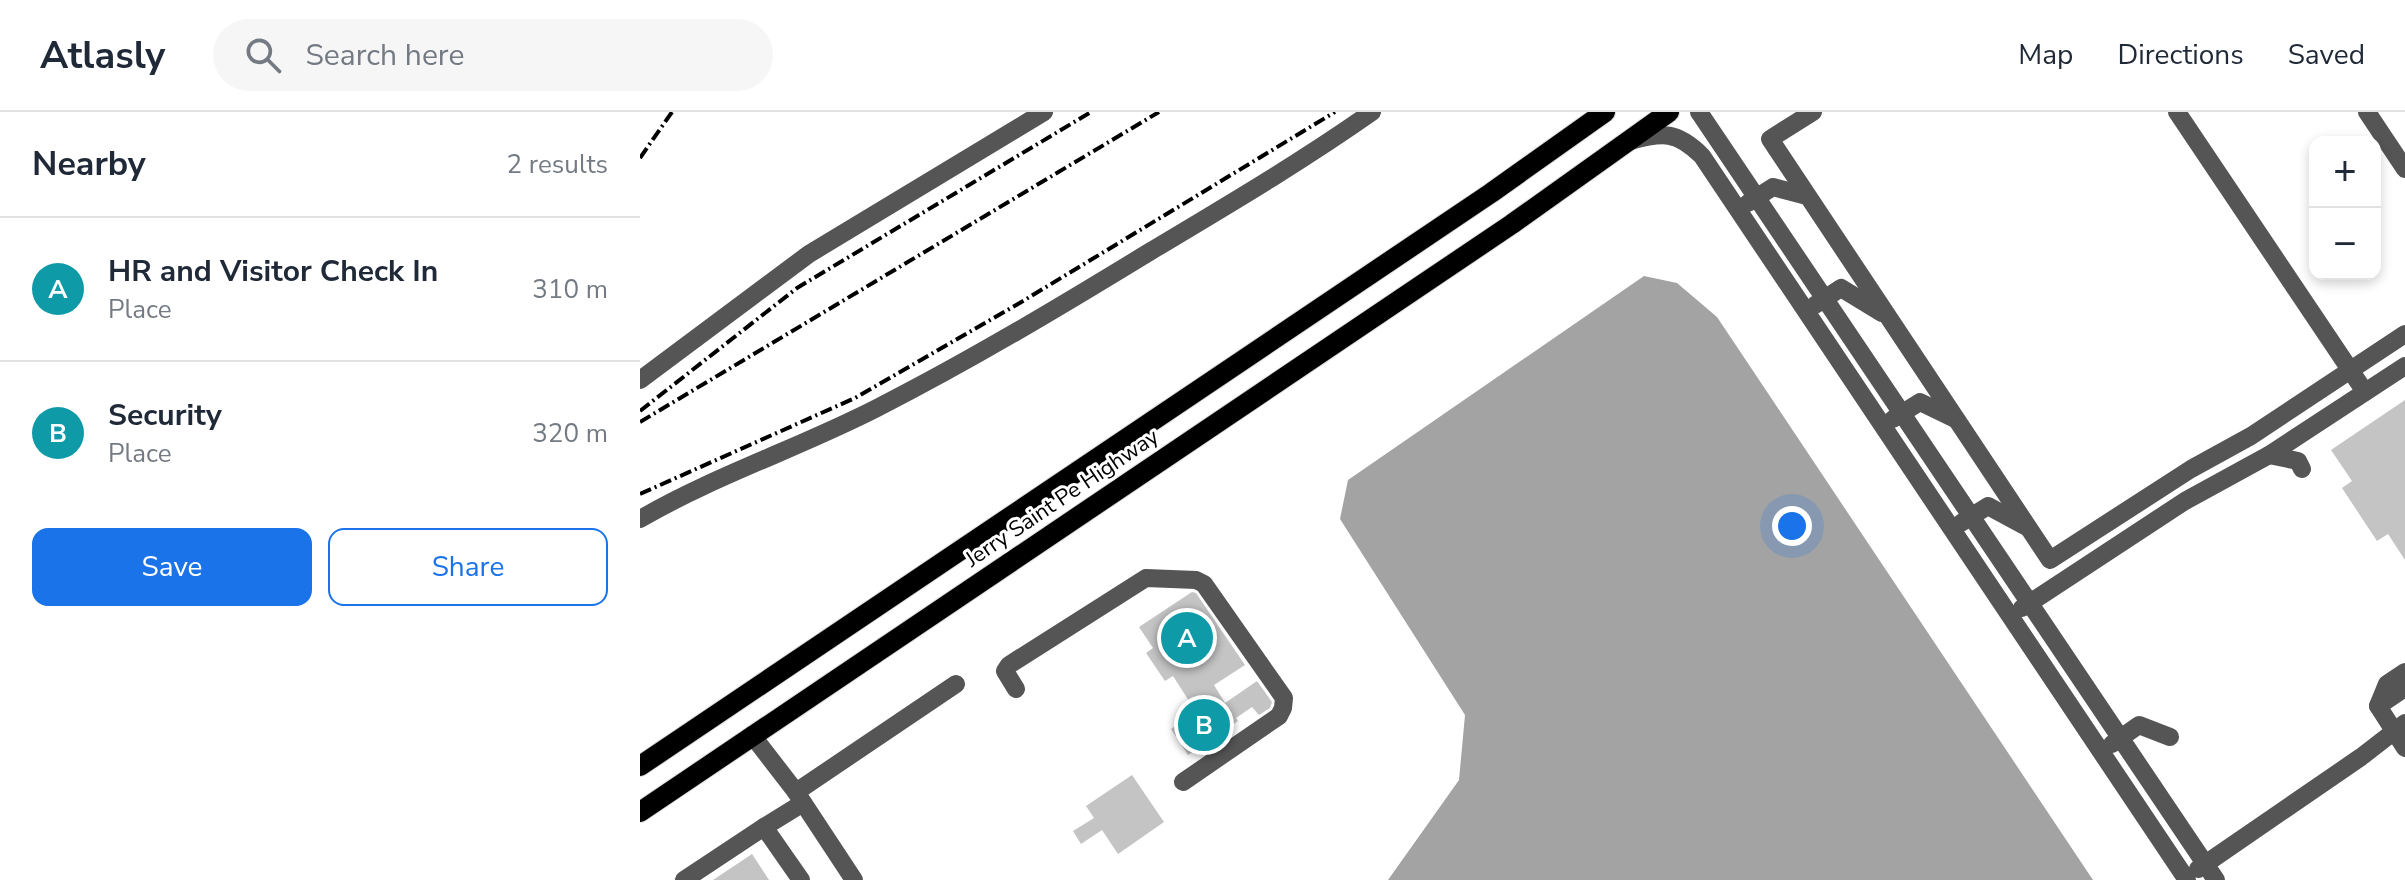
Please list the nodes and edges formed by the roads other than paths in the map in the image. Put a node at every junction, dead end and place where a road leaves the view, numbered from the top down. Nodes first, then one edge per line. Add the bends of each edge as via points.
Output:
1 (1044, 112) edge
2 (1372, 112) edge
3 (1605, 112) edge
4 (1669, 112) edge
5 (1813, 112) edge
6 (2177, 112) edge
7 (2367, 112) edge
8 (1704, 114) edge
9 (1630, 141) junction
10 (2405, 169) edge
11 (1491, 193) junction
12 (1807, 196) junction
13 (1757, 197) junction
14 (1738, 209) junction
15 (1512, 224) junction
16 (1825, 298) junction
17 (1806, 311) junction
18 (1888, 316) junction
19 (2405, 334) edge
20 (2405, 366) edge
21 (2350, 370) junction
22 (640, 380) edge
23 (2365, 392) junction
24 (1903, 413) junction
25 (1957, 421) junction
26 (1883, 426) junction
27 (2269, 455) junction
28 (2302, 469) dead end
29 (1972, 516) junction
30 (640, 519) edge
31 (2028, 527) junction
32 (1952, 529) junction
33 (2030, 603) junction
34 (2010, 616) junction
35 (2405, 672) edge
36 (956, 684) dead end
37 (2405, 688) edge
38 (1016, 689) dead end
39 (2378, 706) junction
40 (2399, 727) edge
41 (752, 735) junction
42 (2170, 737) dead end
43 (2121, 738) junction
44 (2405, 748) edge
45 (2101, 752) junction
46 (640, 766) edge
47 (1183, 782) dead end
48 (799, 797) junction
49 (640, 812) edge
50 (764, 827) junction
51 (2205, 864) junction
52 (2186, 879) edge
53 (684, 880) edge
54 (801, 880) edge
55 (854, 880) edge
56 (2216, 880) edge

1 - 22 lane via 809,254
2 - 30 lane via 1207,218 926,383
3 - 11 main road, Jerry Saint Pe Highway
4 - 9 main road, Jerry Saint Pe Highway
5 - 12 lane via 1770,139
6 - 21 lane
7 - 10 lane
8 - 13 lane
9 - 14 lane via 1670,135 1689,143
9 - 15 main road, Jerry Saint Pe Highway
11 - 15 main road
11 - 46 main road, Jerry Saint Pe Highway
12 - 13 lane via 1773,187
12 - 18 lane
13 - 14 lane
13 - 16 lane
14 - 17 lane
15 - 41 main road, Jerry Saint Pe Highway
16 - 17 lane
16 - 18 lane via 1841,288
16 - 24 lane
17 - 26 lane
18 - 25 lane
19 - 21 lane
20 - 23 lane
21 - 23 lane
21 - 31 lane via 2050,560
23 - 27 lane
24 - 25 lane via 1920,402
24 - 26 lane
24 - 29 lane
25 - 31 lane
26 - 32 lane
27 - 28 lane via 2298,461
27 - 33 lane via 2185,501
29 - 31 lane via 1988,506
29 - 32 lane
29 - 33 lane
32 - 34 lane
33 - 34 lane
33 - 43 lane
34 - 45 lane
35 - 39 lane via 2387,684
36 - 48 lane
37 - 39 lane
38 - 47 lane via 1005,671 1009,665 1146,578 1204,584 1284,698 1283,708 1279,716
39 - 40 lane
40 - 44 lane
40 - 51 lane
41 - 48 lane
41 - 49 main road, Jerry Saint Pe Highway
42 - 43 lane via 2139,725
43 - 45 lane
43 - 51 lane
45 - 52 lane
48 - 50 lane
48 - 55 lane
50 - 53 lane
50 - 54 lane
51 - 52 lane
51 - 56 lane

